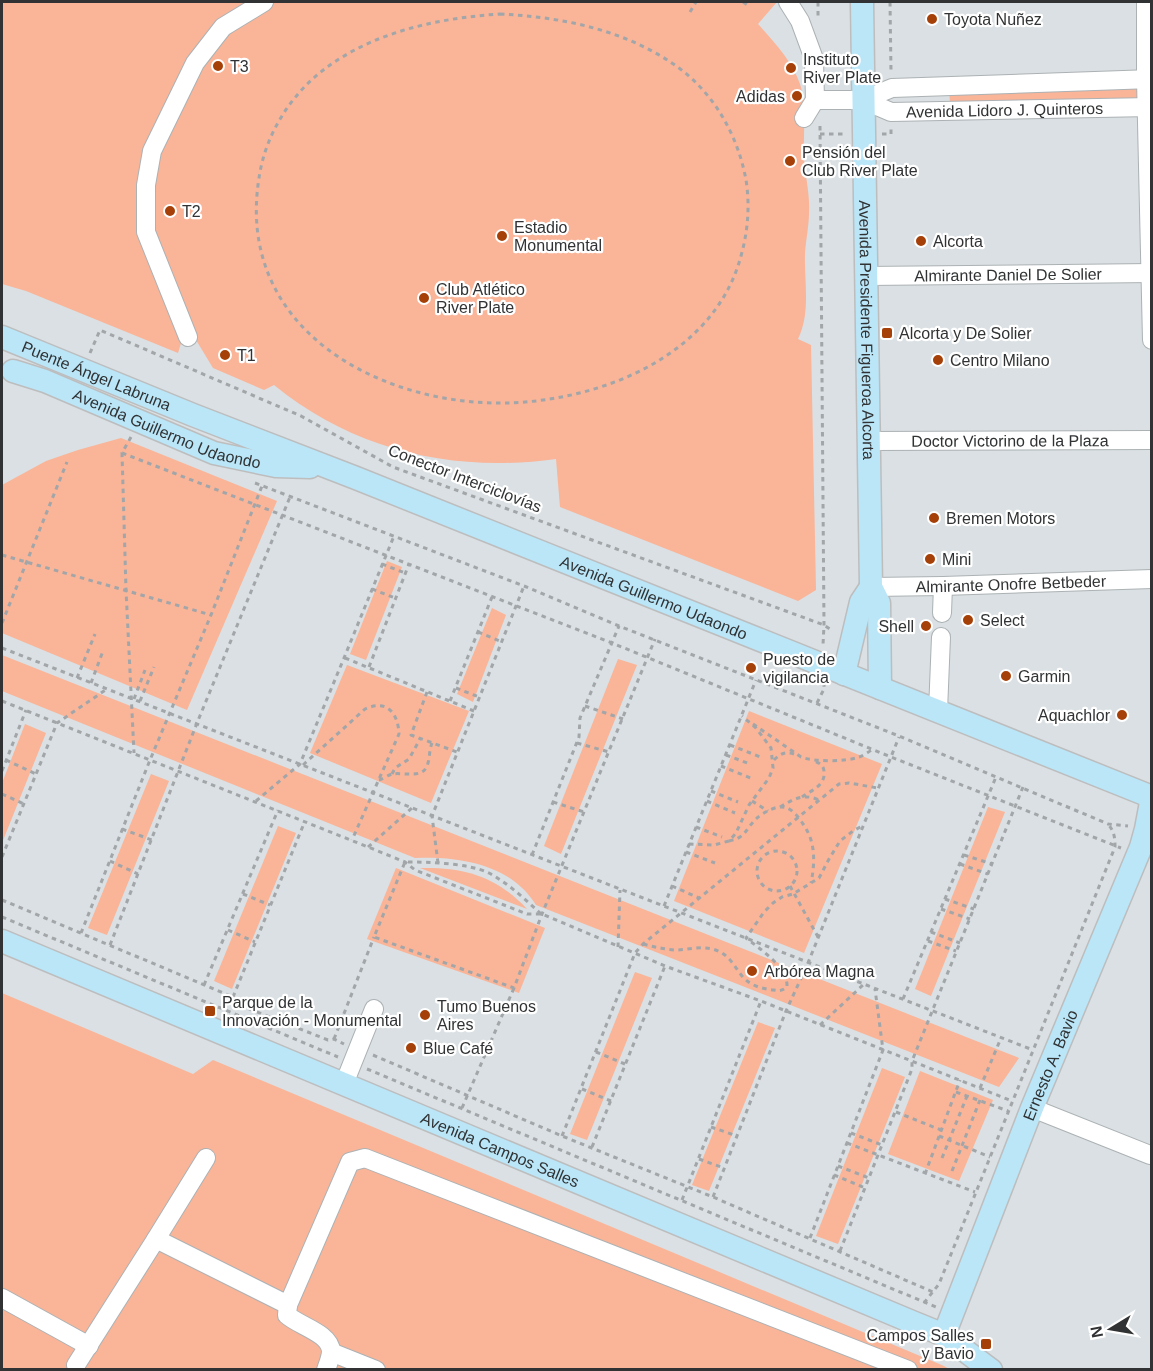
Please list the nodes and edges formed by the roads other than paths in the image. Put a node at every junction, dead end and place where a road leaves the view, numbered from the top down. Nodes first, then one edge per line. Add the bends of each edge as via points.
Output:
1 (264, 2) edge
2 (788, 2) edge
3 (862, 2) edge
4 (1146, 2) edge
5 (1149, 79) edge
6 (817, 100) junction
7 (863, 100) junction
8 (1149, 107) edge
9 (804, 117) dead end
10 (1151, 273) edge
11 (866, 276) junction
12 (2, 336) edge
13 (188, 337) dead end
14 (1152, 340) edge
15 (7, 377) edge
16 (193, 415) joint
17 (868, 441) junction
18 (1152, 441) edge
19 (324, 467) junction
20 (1152, 579) edge
21 (943, 586) junction
22 (871, 587) junction
23 (942, 613) dead end
24 (941, 638) dead end
25 (844, 674) junction
26 (880, 688) junction
27 (938, 711) junction
28 (1152, 797) edge
29 (2, 941) edge
30 (374, 1009) dead end
31 (344, 1084) junction
32 (1022, 1104) junction
33 (1150, 1155) edge
34 (206, 1158) dead end
35 (156, 1239) junction
36 (2, 1298) edge
37 (288, 1305) junction
38 (948, 1324) junction
39 (89, 1346) junction
40 (331, 1352) junction
41 (76, 1365) dead end
42 (326, 1370) edge
43 (375, 1370) edge
44 (908, 1370) edge
45 (991, 1370) edge

1 - 13 street via 223,27 195,63 152,151 146,232
2 - 6 street via 800,21 814,59
3 - 7 main road, Avenida Presidente Figueroa Alcorta
4 - 5 street
5 - 7 street, Avenida Lidoro J. Quinteros via 892,88
5 - 8 street
6 - 7 street
6 - 9 street
7 - 8 street, Avenida Lidoro J. Quinteros via 891,112
7 - 11 main road, Avenida Presidente Figueroa Alcorta
8 - 10 street
10 - 11 street, Almirante Daniel De Solier
10 - 14 street
11 - 17 main road, Avenida Presidente Figueroa Alcorta
12 - 16 main road, Puente Ángel Labruna
15 - 19 main road, Avenida Guillermo Udaondo via 45,381 214,453 276,466
16 - 19 main road, Avenida Guillermo Udaondo
17 - 18 street, Doctor Victorino de la Plaza
17 - 22 main road, Avenida Presidente Figueroa Alcorta
19 - 25 main road, Avenida Guillermo Udaondo
20 - 21 street, Almirante Onofre Betbeder
21 - 22 street, Almirante Onofre Betbeder
21 - 23 street
22 - 25 main road, Avenida Presidente Figueroa Alcorta via 861,602
22 - 26 main road, Avenida Presidente Figueroa Alcorta via 879,603
24 - 27 street
25 - 26 main road, Avenida Guillermo Udaondo
26 - 27 main road, Avenida Guillermo Udaondo
27 - 28 main road, Avenida Guillermo Udaondo
28 - 32 main road, Ernesto A. Bavio via 1143,838
29 - 31 main road, Avenida Campos Salles
30 - 31 street
31 - 38 main road, Avenida Campos Salles via 912,1322
32 - 33 street
32 - 38 main road, Ernesto A. Bavio
34 - 35 street
35 - 37 street
35 - 39 street
36 - 39 street
37 - 40 street via 287,1315 322,1335
37 - 44 street via 350,1162 365,1158
38 - 45 main road, Avenida Campos Salles
39 - 41 street
40 - 42 street
40 - 43 street

